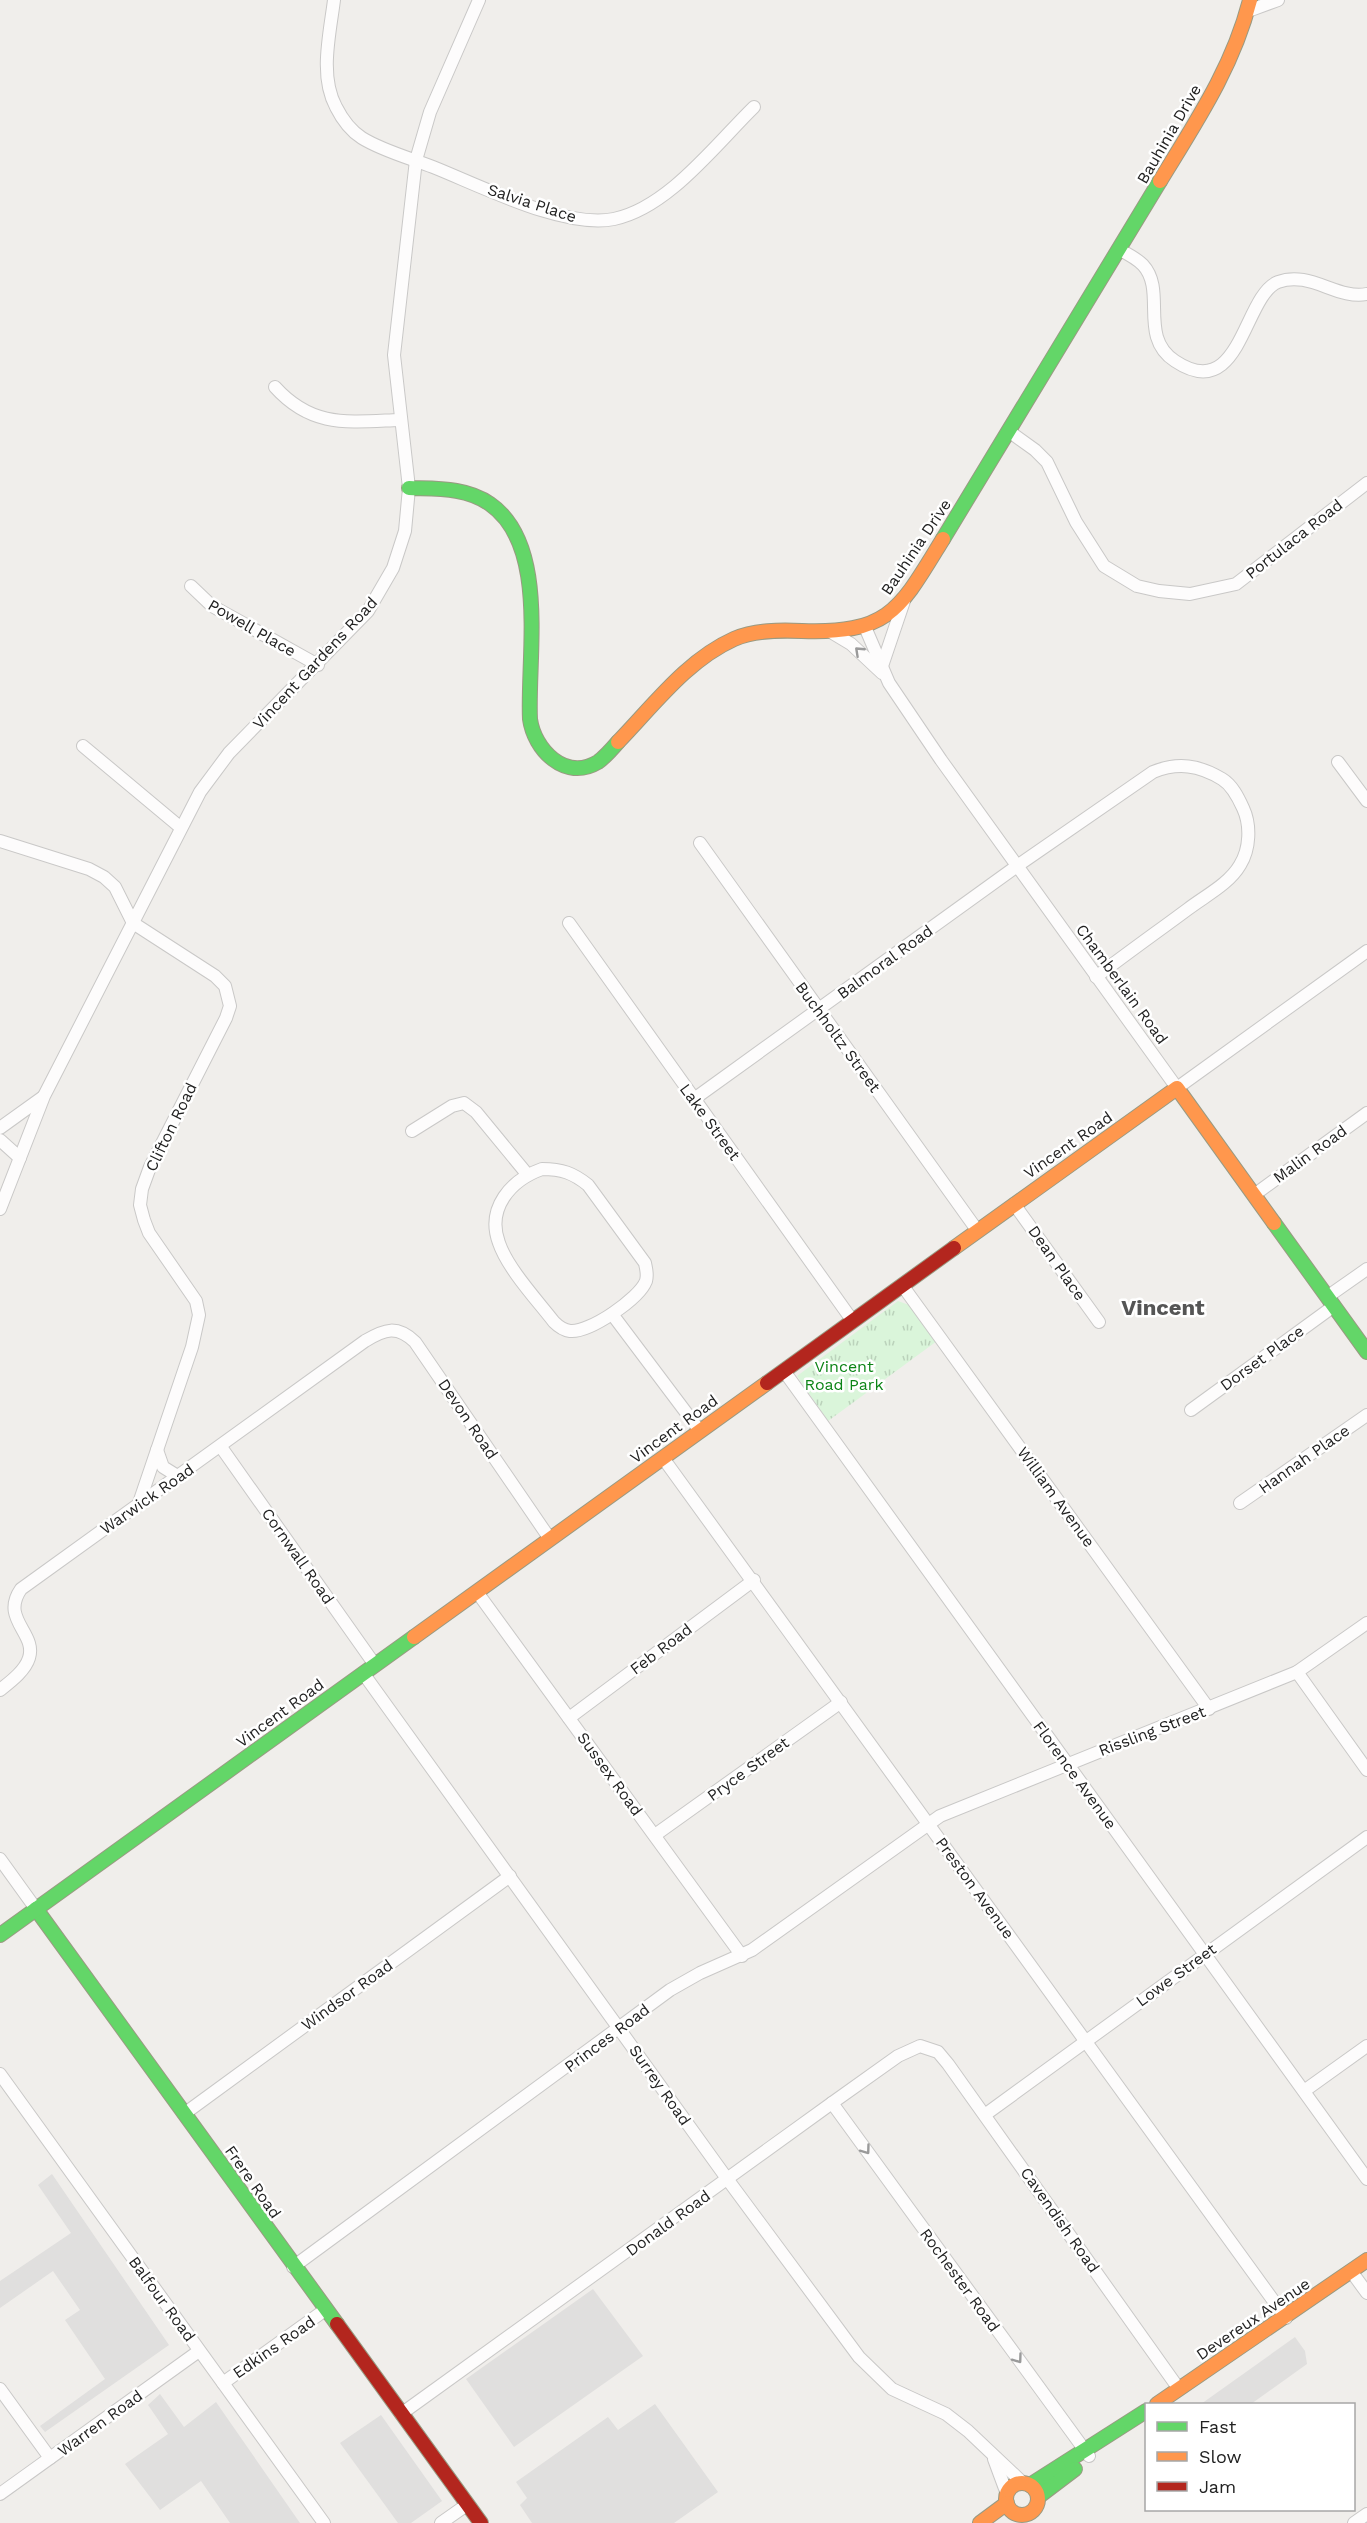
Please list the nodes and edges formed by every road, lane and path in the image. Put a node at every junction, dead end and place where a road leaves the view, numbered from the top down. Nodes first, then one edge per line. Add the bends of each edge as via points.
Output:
1 (334, 0) edge
2 (479, 0) edge
3 (1278, 0) edge
4 (1249, 5) edge
5 (754, 107) dead end
6 (416, 160) junction
7 (1120, 250) junction
8 (1367, 294) edge
9 (275, 387) dead end
10 (399, 420) junction
11 (1010, 432) junction
12 (1367, 483) edge
13 (408, 489) junction
14 (191, 586) dead end
15 (907, 591) junction
16 (865, 627) junction
17 (830, 631) junction
18 (318, 664) junction
19 (884, 671) junction
20 (83, 746) dead end
21 (1338, 762) dead end
22 (1367, 801) edge
23 (180, 827) junction
24 (0, 841) edge
25 (700, 843) dead end
26 (1017, 866) junction
27 (133, 922) junction
28 (569, 923) dead end
29 (1367, 951) edge
30 (1096, 977) junction
31 (818, 1010) junction
32 (1177, 1088) junction
33 (44, 1096) junction
34 (694, 1100) junction
35 (1367, 1113) edge
36 (0, 1128) edge
37 (412, 1131) dead end
38 (0, 1140) edge
39 (20, 1158) junction
40 (527, 1174) junction
41 (1254, 1195) junction
42 (1014, 1204) junction
43 (0, 1209) edge
44 (977, 1230) junction
45 (1367, 1269) edge
46 (902, 1285) junction
47 (1331, 1301) junction
48 (612, 1314) junction
49 (852, 1320) junction
50 (1099, 1322) dead end
51 (370, 1338) joint
52 (1367, 1352) edge
53 (784, 1371) junction
54 (1191, 1410) dead end
55 (1367, 1415) edge
56 (700, 1431) junction
57 (221, 1447) junction
58 (157, 1450) junction
59 (663, 1458) junction
60 (179, 1477) junction
61 (1240, 1503) dead end
62 (138, 1506) junction
63 (550, 1539) junction
64 (754, 1580) junction
65 (477, 1592) junction
66 (1367, 1623) edge
67 (375, 1665) junction
68 (1297, 1672) junction
69 (363, 1673) junction
70 (0, 1690) edge
71 (841, 1702) junction
72 (1209, 1709) junction
73 (569, 1718) junction
74 (1067, 1764) junction
75 (1367, 1770) edge
76 (928, 1823) junction
77 (655, 1835) junction
78 (1367, 1837) edge
79 (0, 1859) edge
80 (510, 1876) junction
81 (36, 1909) junction
82 (0, 1935) edge
83 (1205, 1955) junction
84 (742, 1956) junction
85 (620, 2029) junction
86 (1086, 2041) junction
87 (1367, 2046) edge
88 (938, 2052) joint
89 (0, 2074) edge
90 (1304, 2091) junction
91 (832, 2103) junction
92 (184, 2114) junction
93 (986, 2114) junction
94 (1367, 2179) edge
95 (728, 2180) junction
96 (1367, 2260) edge
97 (293, 2267) junction
98 (1351, 2271) junction
99 (1367, 2293) edge
100 (325, 2310) junction
101 (1286, 2318) junction
102 (199, 2351) junction
103 (223, 2383) junction
104 (0, 2390) edge
105 (1179, 2390) junction
106 (1159, 2403) edge
107 (1145, 2412) edge
108 (401, 2414) junction
109 (1087, 2454) junction
110 (50, 2458) junction
111 (993, 2458) junction
112 (1030, 2488) junction
113 (0, 2494) edge
114 (1009, 2503) junction
115 (468, 2504) junction
116 (324, 2523) edge
117 (441, 2523) edge
118 (481, 2523) edge
119 (980, 2523) edge
120 (1000, 2523) edge

1 - 6 street, Salvia Place via 328,75 335,106 361,137
2 - 6 street, Vincent Gardens Road via 430,112
3 - 4 street
4 - 7 street, Bauhinia Drive via 1219,81
5 - 6 street, Salvia Place via 676,185 653,203 615,219 573,218
6 - 10 street, Vincent Gardens Road via 394,346
7 - 8 street via 1143,266 1150,277 1154,328 1161,348 1174,361 1193,369 1205,371 1216,367 1234,352 1264,292 1277,283 1308,280 1356,295
7 - 11 street, Bauhinia Drive
9 - 10 street via 293,405 319,418 348,422
10 - 13 street, Vincent Gardens Road
11 - 12 street, Portulaca Road via 1047,462 1076,522 1104,567 1137,586 1159,591 1190,594 1236,584
11 - 15 street, Bauhinia Drive
13 - 17 street, Bauhinia Drive via 464,492 493,506 514,529 528,577 531,725 541,750 560,764 580,768 598,762 694,666 726,642 763,630
13 - 18 street, Vincent Gardens Road via 401,548 385,585 368,611
14 - 18 street, Powell Place via 212,606
15 - 16 street, Bauhinia Drive via 891,612
15 - 19 street
16 - 17 street, Bauhinia Drive
16 - 19 street, Chamberlain Road
19 -> 17 street
18 - 23 street, Vincent Gardens Road via 229,753
19 - 26 street, Chamberlain Road via 941,760
20 - 23 street
21 - 22 street
23 - 27 street, Vincent Gardens Road
24 - 27 street via 104,877 115,887
25 - 31 street, Buchholtz Street
26 - 30 street, Chamberlain Road
26 - 30 street, Balmoral Road via 1130,787 1170,766 1190,765 1209,771 1226,780 1237,795 1246,814 1249,835 1240,865 1218,887
26 - 31 street, Balmoral Road
27 - 33 street, Vincent Gardens Road
27 - 58 street, Clifton Road via 215,976 227,989 230,1006 142,1189 140,1205 149,1233 196,1301 199,1315
28 - 34 street, Lake Street
29 - 32 street, Vincent Road
30 - 32 street, Chamberlain Road
31 - 34 street, Balmoral Road
31 - 44 street, Buchholtz Street
32 - 41 street, Chamberlain Road
32 - 42 street, Vincent Road
33 - 36 street
33 - 39 street, Vincent Gardens Road
34 - 49 street, Lake Street
35 - 41 street, Malin Road
37 - 40 street via 464,1102
38 - 39 street
39 - 43 street, Vincent Gardens Road
40 - 48 street via 560,1169 576,1175 588,1185 645,1263 645,1283
40 - 48 street via 502,1198 497,1214 499,1242 505,1255 562,1329 572,1332 586,1328
41 - 47 street, Chamberlain Road
42 - 44 street, Vincent Road
42 - 50 street, Dean Place
44 - 46 street, Vincent Road
45 - 47 street, Dorset Place
46 - 49 street, Vincent Road
46 - 72 street, William Avenue
47 - 52 street, Chamberlain Road
47 - 54 street, Dorset Place
48 - 56 street
49 - 53 street, Vincent Road
51 - 57 street, Warwick Road
51 - 63 street, Devon Road via 394,1329 415,1342
53 - 56 street, Vincent Road
53 - 74 street, Florence Avenue
55 - 61 street, Hannah Place
56 - 59 street, Vincent Road
57 - 60 street, Warwick Road
57 - 67 street, Cornwall Road
58 - 60 street via 164,1467
58 - 62 street, Clifton Road
59 - 63 street, Vincent Road
59 - 64 street, Preston Avenue
60 - 62 street, Warwick Road
62 - 70 street, Warwick Road via 15,1596 11,1611 30,1656 20,1672
63 - 65 street, Vincent Road
64 - 71 street, Preston Avenue
64 - 73 street, Feb Road
65 - 67 street, Vincent Road
65 - 73 street, Sussex Road
66 - 68 street, Rissling Street
67 - 69 street, Vincent Road
68 - 72 street, Rissling Street
68 - 75 street
69 - 80 street, Surrey Road
69 - 81 street, Vincent Road
71 - 76 street, Preston Avenue
71 - 77 street, Pryce Street
72 - 74 street, Rissling Street
73 - 77 street, Sussex Road
74 - 76 street, Rissling Street
74 - 83 street, Florence Avenue
76 - 84 street, Princes Road
76 - 86 street, Preston Avenue
77 - 84 street, Sussex Road
78 - 83 street, Lowe Street
79 - 81 street, Frere Road
80 - 85 street, Surrey Road
80 - 92 street, Windsor Road
81 - 82 street, Vincent Road
81 - 92 street, Frere Road
83 - 86 street, Lowe Street
83 - 90 street, Florence Avenue
84 - 85 street, Princes Road via 670,1990
85 - 95 street, Surrey Road
85 - 97 street, Princes Road
86 - 93 street, Lowe Street
86 - 101 street, Preston Avenue
87 - 90 street
88 - 91 street, Donald Road via 920,2046 910,2049
88 - 93 street, Cavendish Road
89 - 102 street, Balfour Road
90 - 94 street, Florence Avenue
91 - 95 street, Donald Road
91 -> 109 street, Rochester Road
92 - 97 street, Frere Road
93 - 105 street, Cavendish Road
95 - 108 street, Donald Road
95 - 111 street, Surrey Road via 876,2376 892,2389 946,2414
96 - 98 street, Devereux Avenue
97 - 100 street, Frere Road
98 - 99 street
98 - 101 street, Devereux Avenue
100 - 103 street, Edkins Road
100 - 108 street, Frere Road
101 - 105 street, Devereux Avenue
102 - 103 street, Balfour Road
102 - 110 street, Warren Road
103 - 116 street, Balfour Road
104 - 110 street
105 - 106 street, Devereux Avenue
107 - 109 street
108 - 115 street, Frere Road
109 - 112 street
110 - 113 street, Warren Road
111 - 112 street, Surrey Road
111 - 114 street, Surrey Road
112 - 114 street via 1011,2488
112 - 114 street via 1033,2511 1027,2514
114 - 119 street
114 - 120 street
115 - 117 street
115 - 118 street, Frere Road

